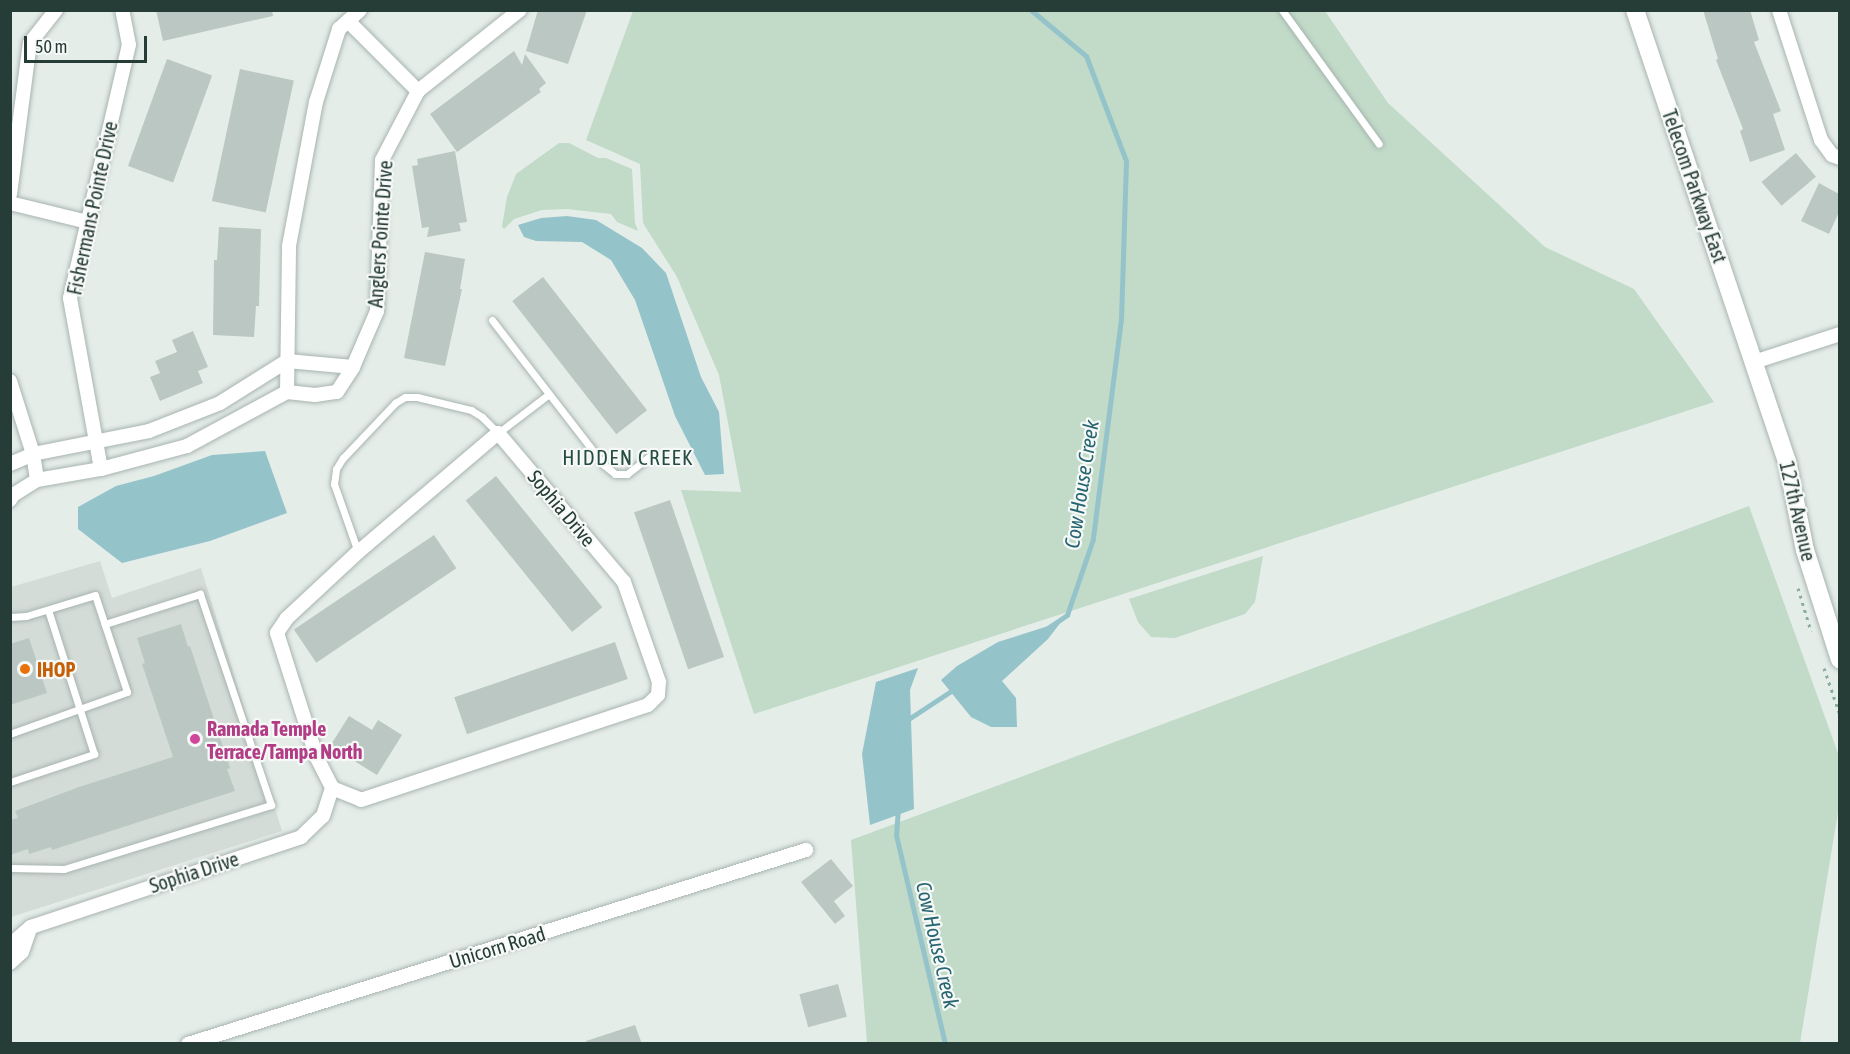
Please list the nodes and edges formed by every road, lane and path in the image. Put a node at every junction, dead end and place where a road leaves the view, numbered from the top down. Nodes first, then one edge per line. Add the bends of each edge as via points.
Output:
1 (56, 10) edge
2 (122, 10) edge
3 (360, 10) edge
4 (520, 10) edge
5 (1282, 10) edge
6 (1635, 10) edge
7 (1779, 10) edge
8 (348, 21) junction
9 (418, 92) junction
10 (1379, 144) dead end
11 (1839, 158) edge
12 (10, 194) edge
13 (10, 202) edge
14 (88, 222) junction
15 (492, 320) dead end
16 (1839, 334) edge
17 (287, 361) junction
18 (1754, 362) junction
19 (353, 368) junction
20 (10, 381) edge
21 (286, 392) junction
22 (549, 394) junction
23 (220, 403) junction
24 (231, 424) junction
25 (498, 433) junction
26 (95, 443) junction
27 (33, 454) junction
28 (649, 457) dead end
29 (10, 464) edge
30 (101, 469) junction
31 (37, 480) junction
32 (10, 500) edge
33 (358, 552) junction
34 (48, 610) junction
35 (10, 617) edge
36 (105, 624) junction
37 (1839, 660) edge
38 (80, 710) junction
39 (10, 734) edge
40 (10, 782) edge
41 (332, 788) junction
42 (806, 850) dead end
43 (10, 868) edge
44 (31, 927) junction
45 (10, 945) edge
46 (10, 963) edge
47 (188, 1044) edge

1 - 12 street via 30,43
2 - 14 street, Fishermans Pointe Drive via 129,45
3 - 8 street
4 - 9 street, Anglers Pointe Drive
5 - 10 lane
6 - 18 street, Telecom Parkway East
7 - 11 street via 1821,140
8 - 9 street
8 - 17 street via 339,30 316,102 289,246
9 - 19 street, Anglers Pointe Drive via 382,160 376,311
13 - 14 street
14 - 26 street, Fishermans Pointe Drive via 70,298
15 - 22 lane
16 - 18 street
17 - 19 street
17 - 21 street
17 - 23 street
18 - 37 street, 127th Avenue via 1788,461 1806,550
19 - 21 street via 337,392
20 - 27 street
21 - 24 street
22 - 25 lane
22 - 28 lane via 615,474 627,474
23 - 24 street
23 - 26 street via 149,431
24 - 30 street via 188,446
25 - 33 street
25 - 33 lane via 471,410 417,397 405,397 395,403 336,470 334,484
25 - 41 street, Sophia Drive via 624,582 658,682 658,695 648,705 361,800
26 - 27 street
26 - 30 street, Fishermans Pointe Drive
27 - 29 street
27 - 31 street
30 - 31 street
31 - 32 street
33 - 41 street via 287,618 277,633 317,758
34 - 35 lane
34 - 36 lane via 96,596
34 - 38 lane
36 - 38 lane via 127,692
36 - 43 lane via 200,594 271,805 64,869
38 - 39 lane
38 - 40 lane via 94,754
41 - 44 street, Sophia Drive via 323,816 301,837
42 - 47 street, Unicorn Road
44 - 45 street, Sophia Drive
44 - 46 street via 22,952

